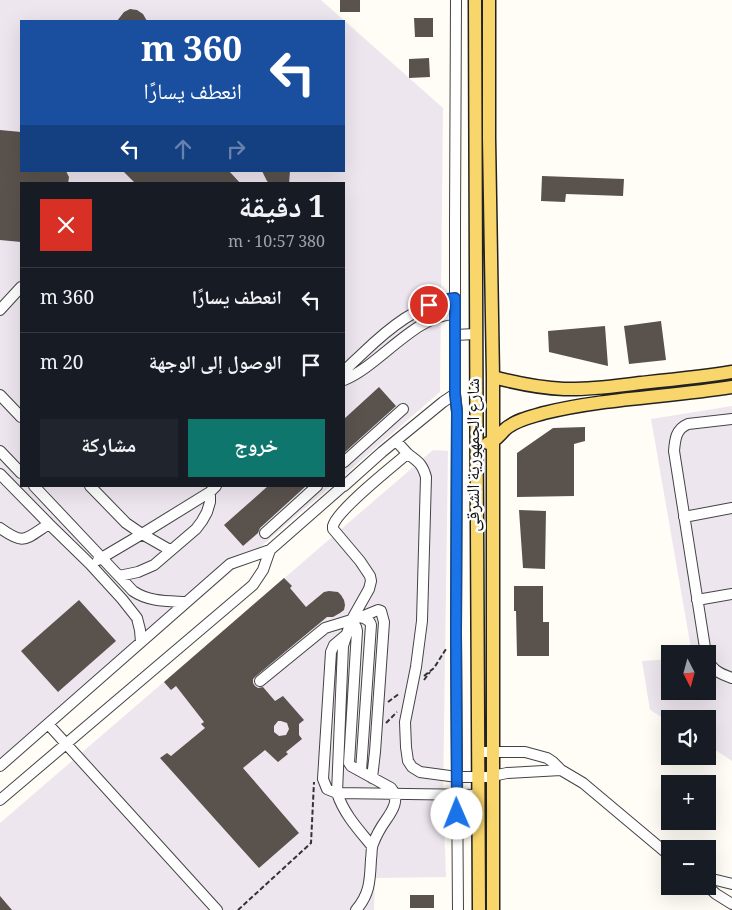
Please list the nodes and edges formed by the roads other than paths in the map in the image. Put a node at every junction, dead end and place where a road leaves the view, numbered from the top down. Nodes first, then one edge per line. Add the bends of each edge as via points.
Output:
1 (456, 0) edge
2 (475, 0) edge
3 (488, 0) edge
4 (20, 288) edge
5 (455, 298) junction
6 (0, 310) edge
7 (455, 314) junction
8 (455, 334) junction
9 (476, 340) junction
10 (492, 345) junction
11 (345, 371) edge
12 (732, 372) edge
13 (705, 376) junction
14 (493, 377) junction
15 (345, 380) edge
16 (732, 387) edge
17 (707, 391) junction
18 (455, 394) junction
19 (0, 395) edge
20 (403, 409) dead end
21 (20, 416) edge
22 (732, 419) edge
23 (370, 438) junction
24 (396, 441) junction
25 (492, 442) junction
26 (477, 445) junction
27 (0, 451) edge
28 (382, 452) junction
29 (408, 454) junction
30 (345, 461) edge
31 (20, 472) edge
32 (0, 474) edge
33 (346, 484) edge
34 (35, 487) edge
35 (91, 487) edge
36 (316, 487) edge
37 (343, 487) edge
38 (213, 489) edge
39 (361, 494) junction
40 (732, 508) edge
41 (684, 517) junction
42 (48, 524) junction
43 (0, 528) edge
44 (265, 533) dead end
45 (142, 534) junction
46 (170, 550) junction
47 (270, 550) junction
48 (102, 558) junction
49 (90, 564) junction
50 (119, 576) junction
51 (732, 594) edge
52 (697, 600) junction
53 (186, 602) junction
54 (356, 619) junction
55 (347, 634) junction
56 (141, 642) junction
57 (704, 645) edge
58 (716, 671) edge
59 (732, 678) edge
60 (260, 680) dead end
61 (48, 724) junction
62 (66, 743) junction
63 (479, 752) junction
64 (492, 752) junction
65 (0, 766) edge
66 (560, 770) junction
67 (361, 771) junction
68 (479, 776) junction
69 (492, 776) junction
70 (457, 777) junction
71 (372, 778) junction
72 (337, 794) junction
73 (395, 795) junction
74 (479, 795) junction
75 (457, 796) junction
76 (0, 798) edge
77 (372, 846) junction
78 (661, 848) edge
79 (716, 880) edge
80 (732, 884) edge
81 (716, 894) edge
82 (732, 904) edge
83 (216, 910) edge
84 (356, 910) edge
85 (458, 910) edge
86 (479, 910) edge
87 (493, 910) edge

1 - 5 street
2 - 9 main road, شارع الجمهورية الشرقى
3 - 10 main road, شارع الجمهورية الشرقى
4 - 6 street
5 - 7 street
5 - 11 street via 429,305 398,324
7 - 8 street
7 - 15 street via 433,318
8 - 9 street
8 - 18 street
9 - 10 main road
9 - 26 main road, شارع الجمهورية الشرقى
10 - 14 main road, شارع الجمهورية الشرقى
12 - 13 main road
13 - 14 main road via 589,389 540,387
13 - 17 main road
14 - 25 main road, شارع الجمهورية الشرقى
16 - 17 main road
17 - 25 main road via 586,405 540,414 517,422
18 - 24 street
18 - 70 street
19 - 21 street
20 - 23 street
22 - 41 street via 688,424 676,435 674,451
23 - 28 street
23 - 30 street
24 - 28 street
24 - 29 street
25 - 26 main road
25 - 64 main road, شارع الجمهورية الشرقى
26 - 63 main road, شارع الجمهورية الشرقى
27 - 31 street
28 - 33 street
29 - 39 street
29 - 70 street via 420,463 426,477 422,620 405,722 408,761 420,772
32 - 42 street
33 - 39 street via 356,480 360,483
34 - 48 street
35 - 45 street via 126,523
36 - 44 street
37 - 47 street
38 - 45 street
38 - 46 street via 202,521
39 - 54 street via 332,526 370,576 369,589
40 - 41 street
41 - 52 street
42 - 43 street via 24,539 15,538
42 - 49 street
45 - 46 street
45 - 48 street
46 - 50 street via 154,565
47 - 53 street via 230,564
47 - 62 street via 253,585
48 - 49 street
48 - 50 street
49 - 56 street via 137,618
50 - 53 street via 141,597
51 - 52 street
52 - 57 street
53 - 56 street
54 - 55 street
54 - 60 street via 325,628
54 - 67 street via 350,762
54 - 67 street via 368,620 371,625
54 - 71 street via 378,610 384,622
55 - 72 street via 343,646
55 - 72 street via 331,652 323,778 327,789
56 - 61 street
58 - 59 street
61 - 62 street
61 - 65 street
62 - 76 street
62 - 83 street
63 - 64 street
63 - 68 main road, شارع الجمهورية الشرقى
64 - 66 street via 536,754 553,762
64 - 69 main road, شارع الجمهورية الشرقى
66 - 69 street
66 - 78 street via 583,782
67 - 71 street
68 - 69 street
68 - 70 street
68 - 74 main road, شارع الجمهورية الشرقى
69 - 87 main road, شارع الجمهورية الشرقى
70 - 75 street
71 - 73 street via 391,788
72 - 73 street
72 - 77 street via 349,818
73 - 75 street
73 - 77 street via 394,806
74 - 75 street
74 - 86 main road, شارع الجمهورية الشرقى
75 - 85 street
77 - 84 street via 368,890
79 - 80 street
81 - 82 street

